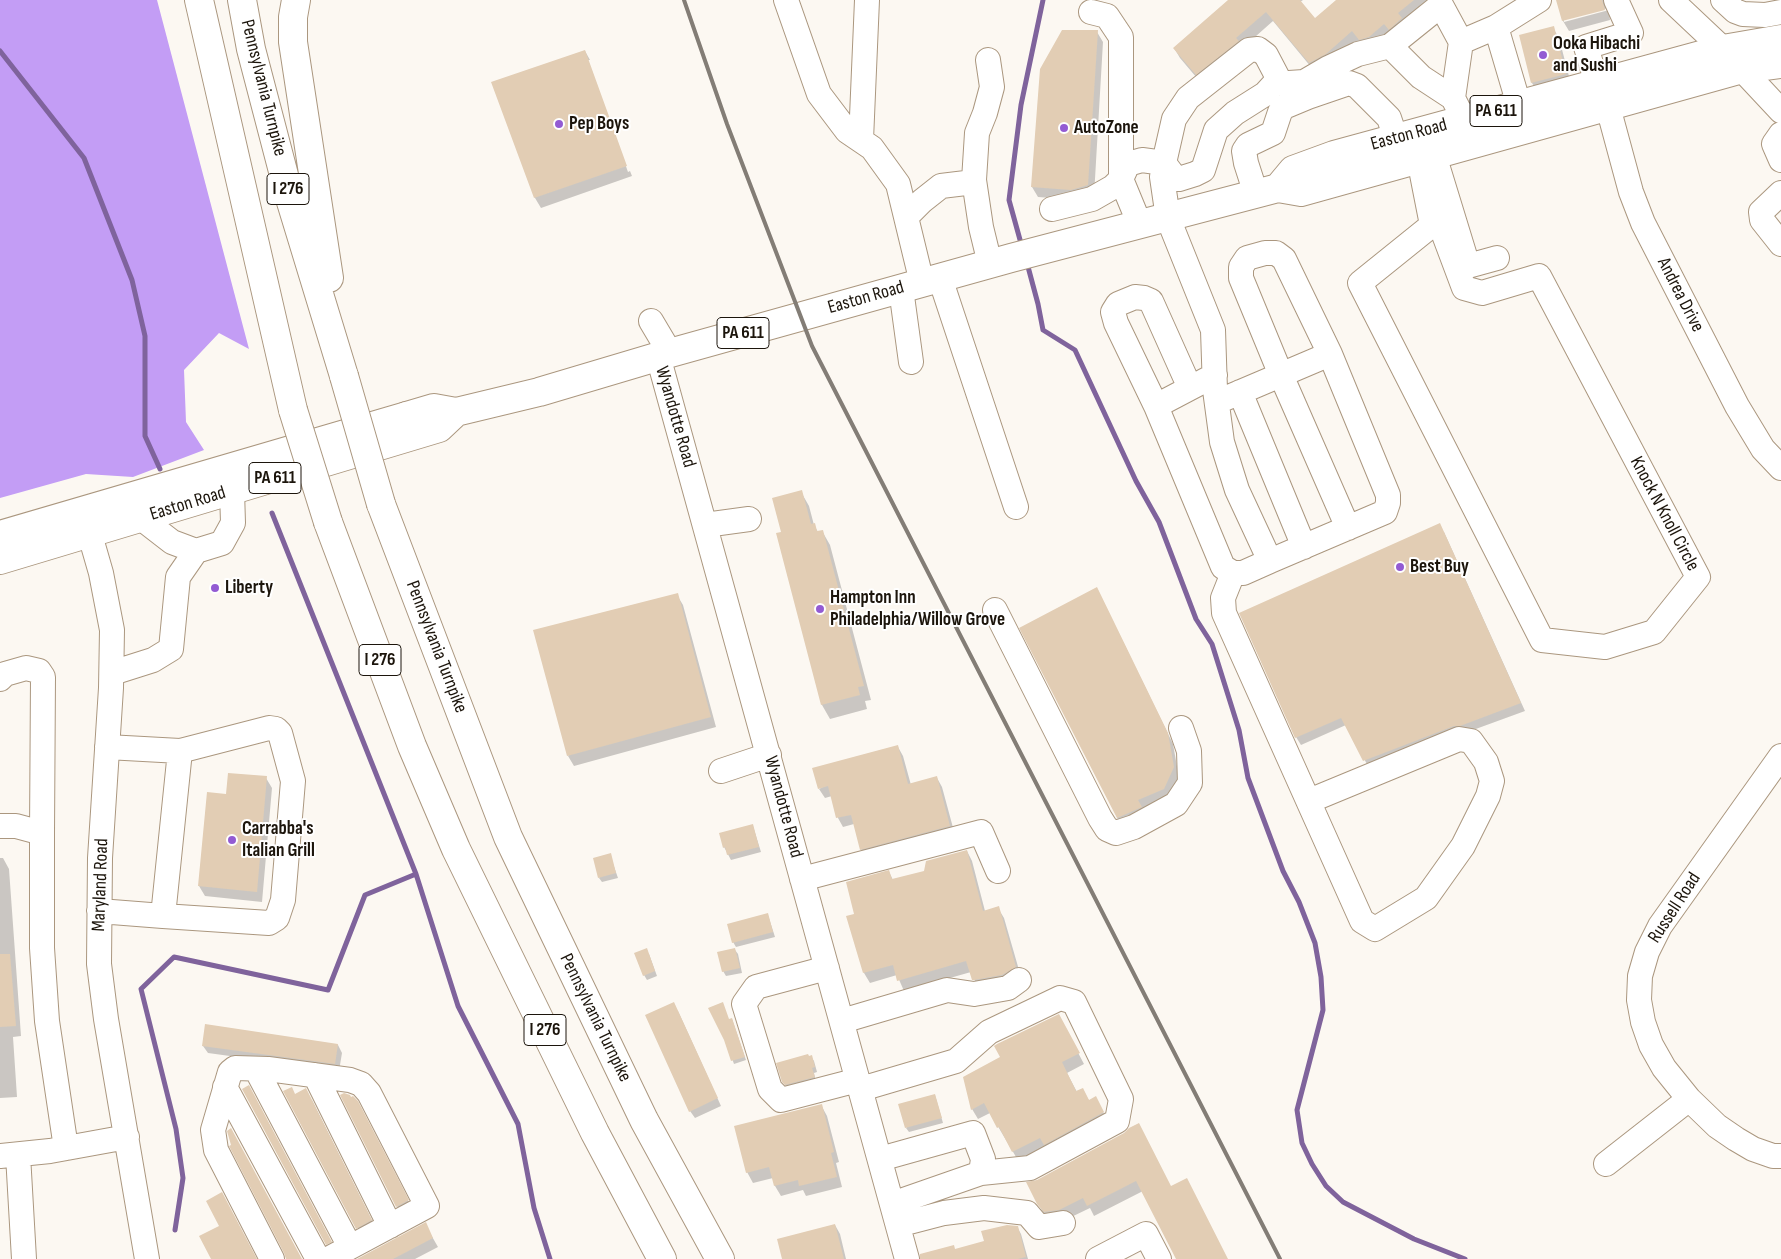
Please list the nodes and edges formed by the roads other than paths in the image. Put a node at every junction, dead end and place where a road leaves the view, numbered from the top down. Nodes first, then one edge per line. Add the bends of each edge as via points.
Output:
1 (187, 0) edge
2 (200, 0) edge
3 (242, 0) edge
4 (296, 0) edge
5 (867, 0) edge
6 (1539, 0) edge
7 (1616, 0) edge
8 (1671, 0) edge
9 (1723, 0) edge
10 (791, 6) edge
11 (1766, 9) edge
12 (1091, 12) dead end
13 (1496, 28) junction
14 (1781, 39) edge
15 (1461, 42) junction
16 (1390, 46) junction
17 (1723, 49) junction
18 (988, 60) dead end
19 (1781, 64) edge
20 (1742, 69) junction
21 (1274, 84) junction
22 (1603, 95) junction
23 (1519, 105) junction
24 (1459, 109) junction
25 (1781, 111) edge
26 (227, 125) junction
27 (1781, 134) edge
28 (1396, 139) junction
29 (861, 140) junction
30 (1427, 157) junction
31 (1781, 160) edge
32 (1164, 163) junction
33 (1121, 178) junction
34 (974, 182) junction
35 (1267, 191) junction
36 (1781, 193) edge
37 (1052, 209) dead end
38 (907, 216) junction
39 (1168, 218) junction
40 (1140, 225) junction
41 (1432, 225) junction
42 (1781, 244) edge
43 (1497, 258) dead end
44 (1001, 261) junction
45 (921, 283) junction
46 (651, 321) dead end
47 (664, 354) junction
48 (1330, 354) junction
49 (911, 362) dead end
50 (1215, 375) junction
51 (1281, 375) junction
52 (344, 376) junction
53 (1190, 388) junction
54 (1240, 392) junction
55 (1217, 402) junction
56 (1156, 406) junction
57 (456, 412) junction
58 (1781, 468) edge
59 (232, 491) junction
60 (1016, 507) dead end
61 (142, 518) junction
62 (749, 519) dead end
63 (87, 522) junction
64 (705, 525) junction
65 (1348, 528) junction
66 (0, 535) edge
67 (1304, 547) junction
68 (196, 551) junction
69 (0, 560) edge
70 (1270, 561) junction
71 (1232, 573) junction
72 (995, 610) dead end
73 (112, 674) junction
74 (0, 679) edge
75 (1181, 728) dead end
76 (107, 747) junction
77 (180, 751) junction
78 (768, 755) junction
79 (1781, 756) edge
80 (721, 771) dead end
81 (1309, 801) junction
82 (0, 826) edge
83 (42, 833) junction
84 (998, 871) dead end
85 (802, 879) junction
86 (99, 911) junction
87 (163, 916) junction
88 (827, 968) junction
89 (1019, 980) dead end
90 (842, 1021) junction
91 (256, 1069) junction
92 (315, 1075) junction
93 (859, 1085) junction
94 (225, 1087) junction
95 (1689, 1099) junction
96 (127, 1137) junction
97 (66, 1148) junction
98 (9, 1155) edge
99 (1781, 1156) edge
100 (880, 1158) junction
101 (1606, 1164) dead end
102 (981, 1173) junction
103 (895, 1214) junction
104 (1063, 1223) dead end
105 (390, 1226) junction
106 (350, 1247) junction
107 (24, 1259) edge
108 (147, 1259) edge
109 (272, 1259) edge
110 (318, 1259) edge
111 (328, 1259) edge
112 (662, 1259) edge
113 (720, 1259) edge
114 (907, 1259) edge
115 (1098, 1259) edge
116 (1159, 1259) edge

1 - 26 main road
2 - 26 main road, I 276
3 - 52 main road, Pennsylvania Turnpike / I 276 via 251,50 289,193
4 - 52 main road via 293,42
5 - 29 street
6 - 13 street
7 - 22 street, Andrea Drive via 1631,33 1586,47
8 - 17 street
9 - 11 street via 1744,14
10 - 29 street via 819,94 847,131
12 - 33 street via 1107,16 1121,37
13 - 15 street
13 - 23 street
14 - 17 main road, Easton Road / PA 611
15 - 16 street via 1441,5
15 - 24 street
16 - 21 street via 1358,54 1304,82
16 - 24 street
17 - 20 street
17 - 22 main road, Easton Road / PA 611
18 - 34 street via 992,87 977,133
19 - 20 main road, Easton Road / PA 611
20 - 22 main road, Easton Road / PA 611
20 - 25 street
21 - 32 street via 1216,130 1203,170 1176,179
21 - 32 street via 1277,76 1266,55 1258,49 1249,50 1188,98 1174,120
22 - 23 main road, Easton Road / PA 611
22 - 30 main road, Easton Road / PA 611
22 - 58 street, Andrea Drive via 1643,223 1737,406 1763,449
23 - 24 main road, Easton Road / PA 611
24 - 28 main road, Easton Road / PA 611
26 - 112 main road, I 276, bridge via 293,410 328,522 412,746 456,849 595,1133
27 - 31 street via 1774,144
28 - 35 main road, Easton Road / PA 611 via 1334,155 1293,170
28 - 35 street via 1390,118 1357,86 1349,83 1284,106 1273,132 1248,145 1244,151 1246,163
29 - 38 street via 872,148 898,184
30 - 35 main road, Easton Road / PA 611 via 1301,192
30 - 41 street, Knock N Knoll Circle
30 - 43 street via 1468,266
32 - 33 street via 1142,160 1128,164
32 - 39 street via 1162,177
33 - 37 street via 1113,187 1092,199
33 - 40 street
34 - 38 street via 941,186
34 - 44 street via 981,227
35 - 39 main road, Easton Road / PA 611
36 - 42 street via 1761,212 1762,220
38 - 45 street
39 - 40 main road, Easton Road / PA 611
39 - 50 street via 1213,330
40 - 44 main road, Easton Road / PA 611
41 - 41 street, Knock N Knoll Circle via 1360,283 1542,640 1605,647 1654,632 1698,577 1539,276 1482,293 1464,288 1443,232
44 - 45 main road, Easton Road / PA 611
45 - 47 main road, Easton Road / PA 611
45 - 49 street
45 - 60 street
46 - 47 street, Wyandotte Road
47 - 57 main road, Easton Road / PA 611 via 539,392
47 - 64 street, Wyandotte Road
48 - 51 street
48 - 51 street via 1284,259 1276,253 1247,258 1241,267 1241,278
48 - 65 street via 1388,495 1385,512
50 - 53 street
50 - 55 street
51 - 54 street
51 - 65 street
52 - 113 main road, Pennsylvania Turnpike / I 276, bridge via 381,504 508,837 644,1120
53 - 56 street
53 - 56 street via 1151,301 1135,297 1118,304 1113,312 1116,323
54 - 55 street
54 - 67 street
55 - 70 street via 1222,442 1237,490
56 - 71 street via 1224,567
57 - 59 main road, Easton Road / PA 611 via 438,428
57 - 63 main road, Easton Road / PA 611 via 434,408 407,416
59 - 61 main road, Easton Road / PA 611
59 - 68 street via 234,523 222,543
61 - 63 main road, Easton Road / PA 611
61 - 68 street via 172,542
62 - 64 street
63 - 66 main road, Easton Road / PA 611
63 - 69 main road, Easton Road / PA 611
63 - 73 street, Maryland Road via 110,621
64 - 78 street, Wyandotte Road
65 - 67 street
67 - 70 street
68 - 73 street via 178,576 171,649 153,660
70 - 71 street via 1243,573
71 - 81 street via 1223,598 1224,613
72 - 75 street via 1107,829 1116,833 1134,827 1176,804 1190,783 1189,751
73 - 76 street, Maryland Road
74 - 83 street via 5,674 26,668 39,672 43,678
76 - 77 street
76 - 86 street, Maryland Road
77 - 87 street
77 - 87 street via 269,728 280,733 293,780 283,900 277,918 269,923
78 - 80 street
78 - 85 street, Wyandotte Road
79 - 95 street, Russell Road via 1660,926 1640,976 1640,1000 1651,1045 1664,1068
81 - 81 street via 1362,921 1375,929 1426,898 1463,846 1492,782 1486,762 1471,741 1459,739
82 - 83 street via 16,826
83 - 97 street via 42,948 47,1021
84 - 85 street via 981,832
85 - 88 street, Wyandotte Road
86 - 87 street
86 - 96 street, Maryland Road via 99,964
88 - 90 street, Wyandotte Road
88 - 93 street via 756,987 744,1004 770,1090 781,1100
89 - 90 street via 1008,988 974,994 947,990
90 - 93 street, Wyandotte Road
91 - 92 street
91 - 94 street via 232,1069
91 - 106 street
92 - 105 street
92 - 105 street via 350,1080 361,1084 369,1093 428,1206
93 - 100 street, Wyandotte Road
93 - 102 street via 956,1062 989,1032 1060,998 1074,1002 1121,1099 1117,1121 1030,1168
94 - 109 street via 214,1130 216,1150
94 - 110 street
95 - 99 street, Russell Road via 1736,1139 1753,1149
95 - 101 street
96 - 97 street
96 - 108 street, Maryland Road
97 - 98 street
98 - 107 street
100 - 102 street via 973,1133 984,1159
100 - 103 street, Wyandotte Road
102 - 103 street
103 - 104 street via 984,1208 1027,1213 1039,1226
103 - 114 street, Wyandotte Road
105 - 106 street
106 - 111 street
115 - 116 street via 1146,1234

